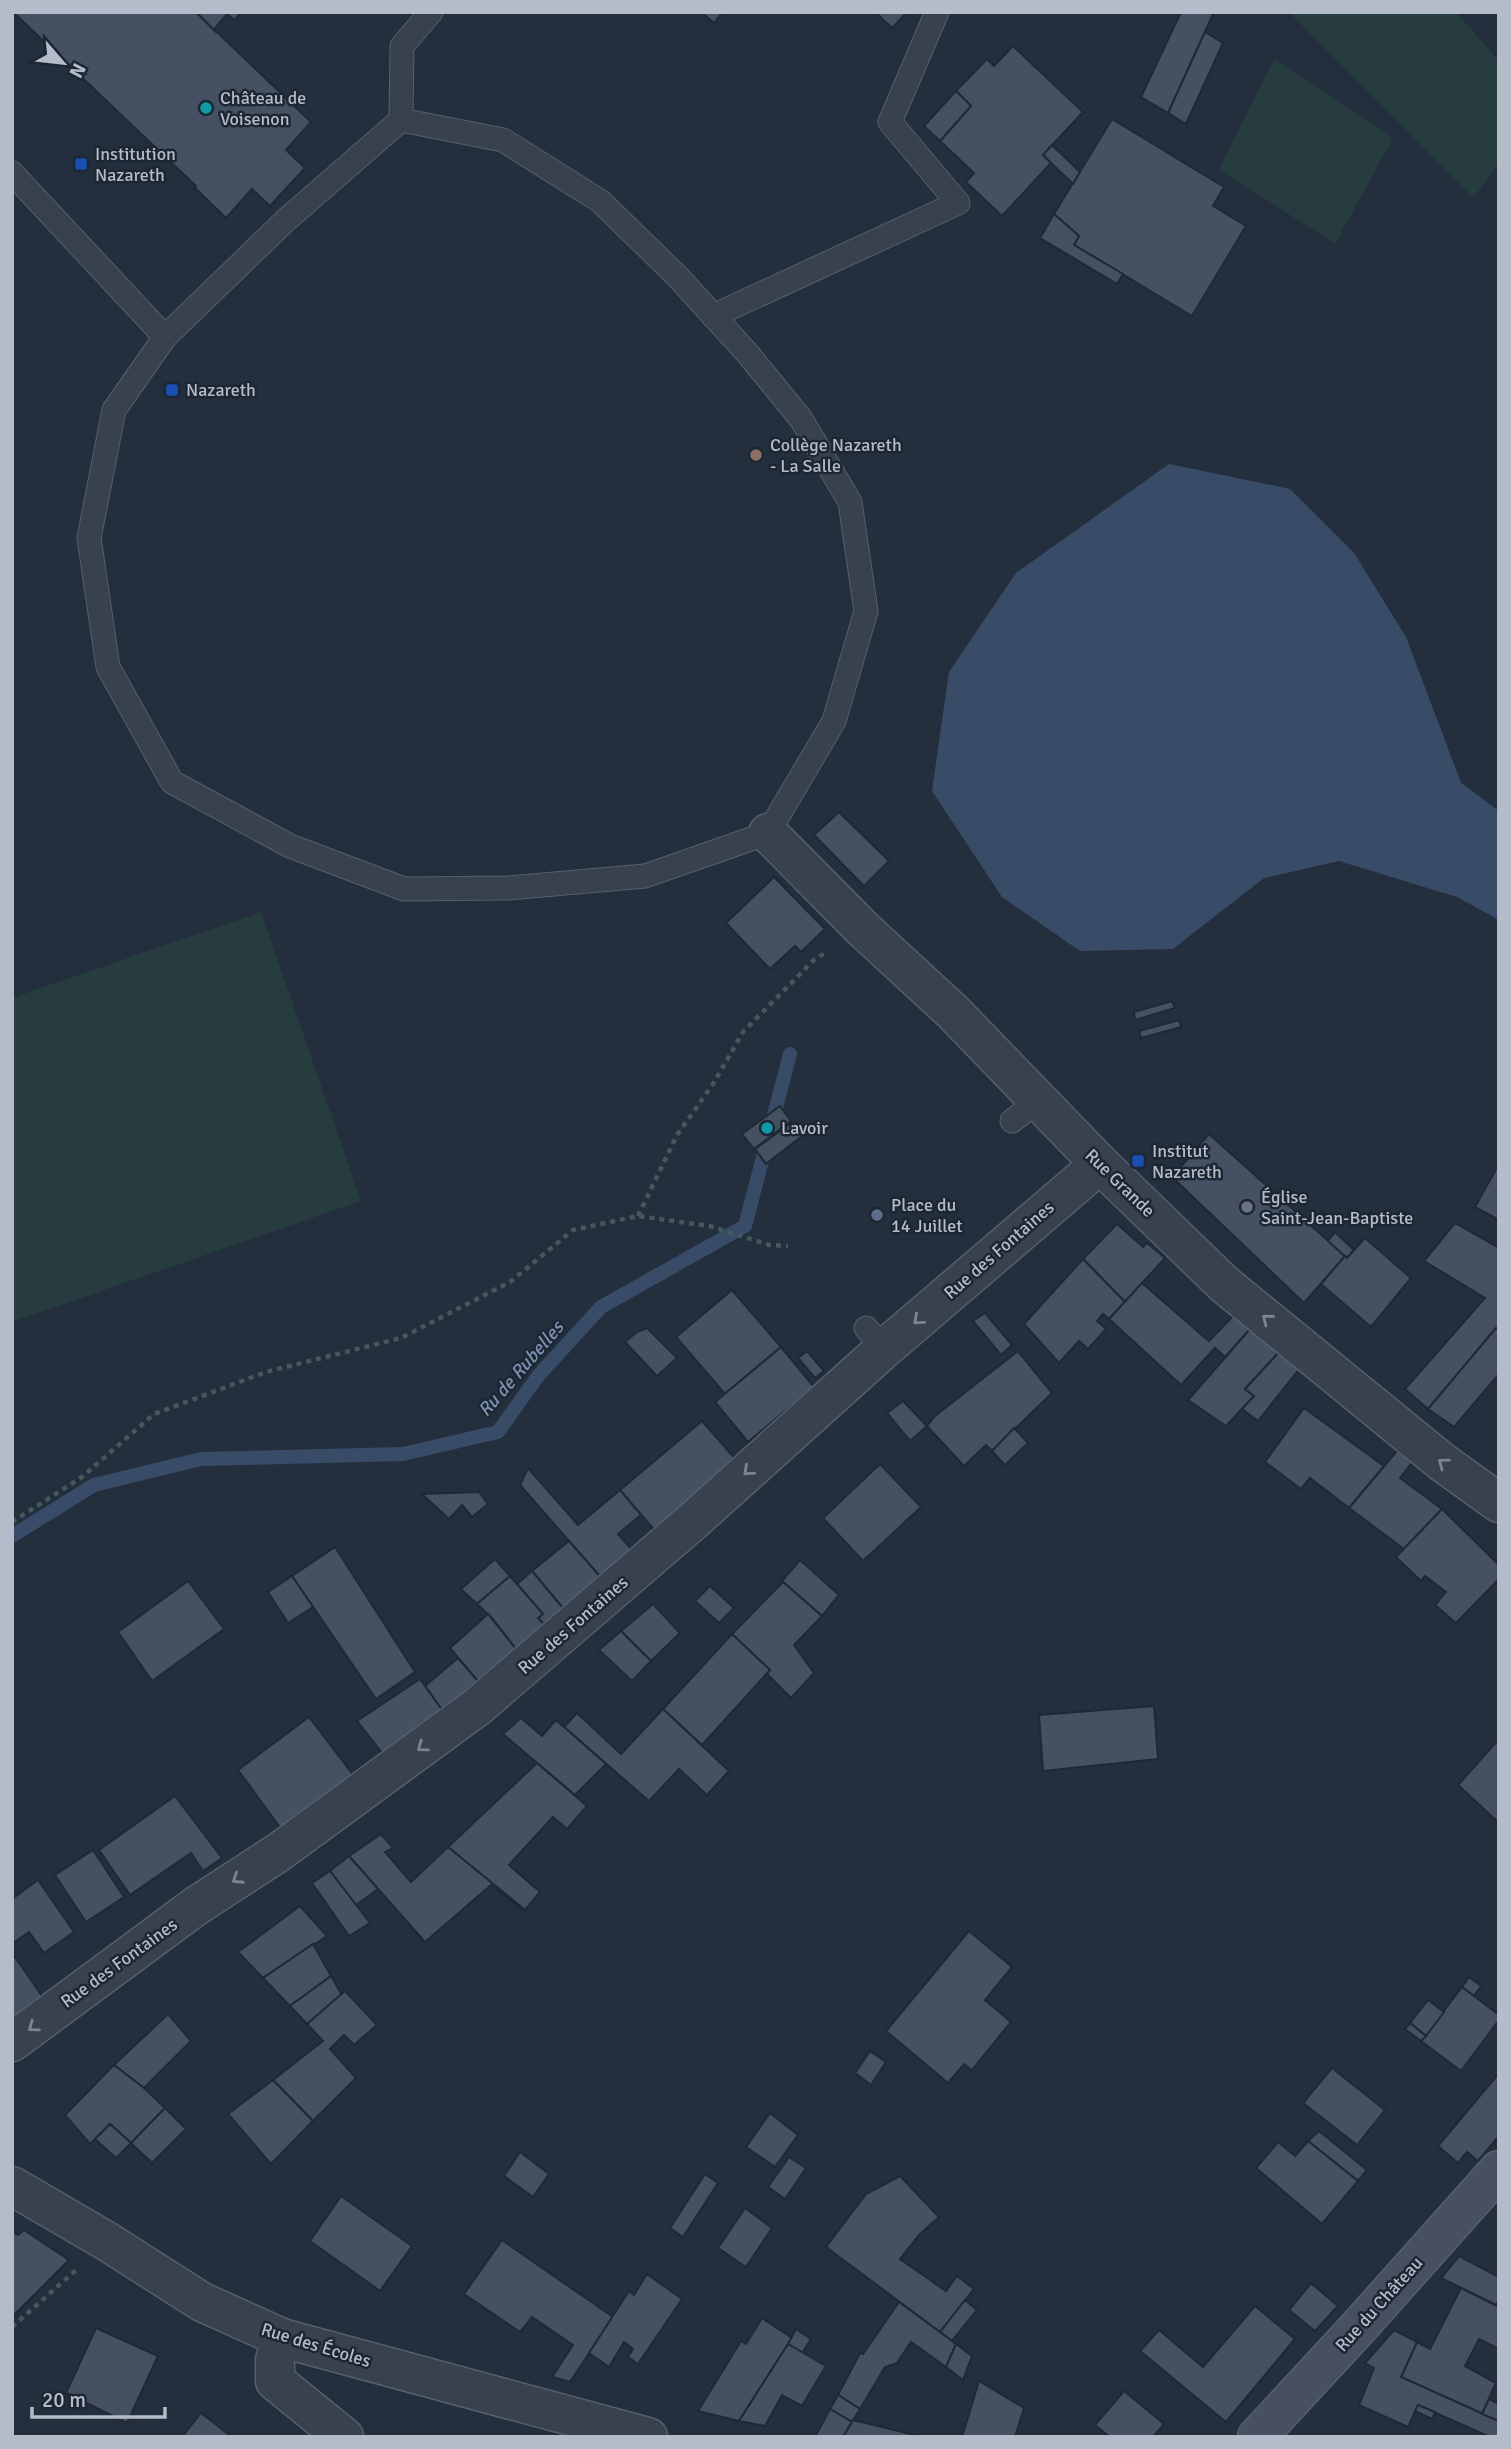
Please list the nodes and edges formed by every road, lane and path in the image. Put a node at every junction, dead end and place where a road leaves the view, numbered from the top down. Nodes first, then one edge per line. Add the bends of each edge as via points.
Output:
1 (431, 12) edge
2 (937, 12) edge
3 (401, 120) junction
4 (12, 173) edge
5 (713, 316) junction
6 (165, 337) junction
7 (768, 833) junction
8 (863, 929) junction
9 (1100, 1164) junction
10 (638, 1216) junction
11 (788, 1246) dead end
12 (1499, 1503) edge
13 (12, 1522) edge
14 (12, 2042) edge
15 (1499, 2170) edge
16 (12, 2186) edge
17 (108, 2242) junction
18 (12, 2327) edge
19 (282, 2338) junction
20 (344, 2437) edge
21 (648, 2437) edge
22 (1257, 2437) edge

1 - 3 lane via 402,46
2 - 5 lane via 890,121 958,203
3 - 5 lane via 503,139 600,201
3 - 6 lane via 286,220
4 - 6 lane
5 - 7 lane via 801,419 850,502 866,611 834,721
6 - 7 lane via 114,410 89,538 108,667 172,782 290,846 404,889 508,888 645,876
7 - 8 street, Rue Grande
8 - 9 street, Rue Grande via 953,1012 1025,1111
8 - 10 path via 815,959 743,1032 677,1135
12 -> 9 street, Rue Grande via 1224,1284
9 -> 14 street, Rue des Fontaines via 875,1339 693,1521 477,1707
10 - 11 path via 709,1226
10 - 13 path via 573,1230 510,1282 401,1338 266,1372 154,1413 82,1476
15 - 22 main road, Rue du Château
16 - 17 street, Rue des Écoles
17 - 18 path
17 - 19 street, Rue des Écoles via 202,2302
19 - 20 street via 275,2381
19 - 21 street, Rue des Écoles

